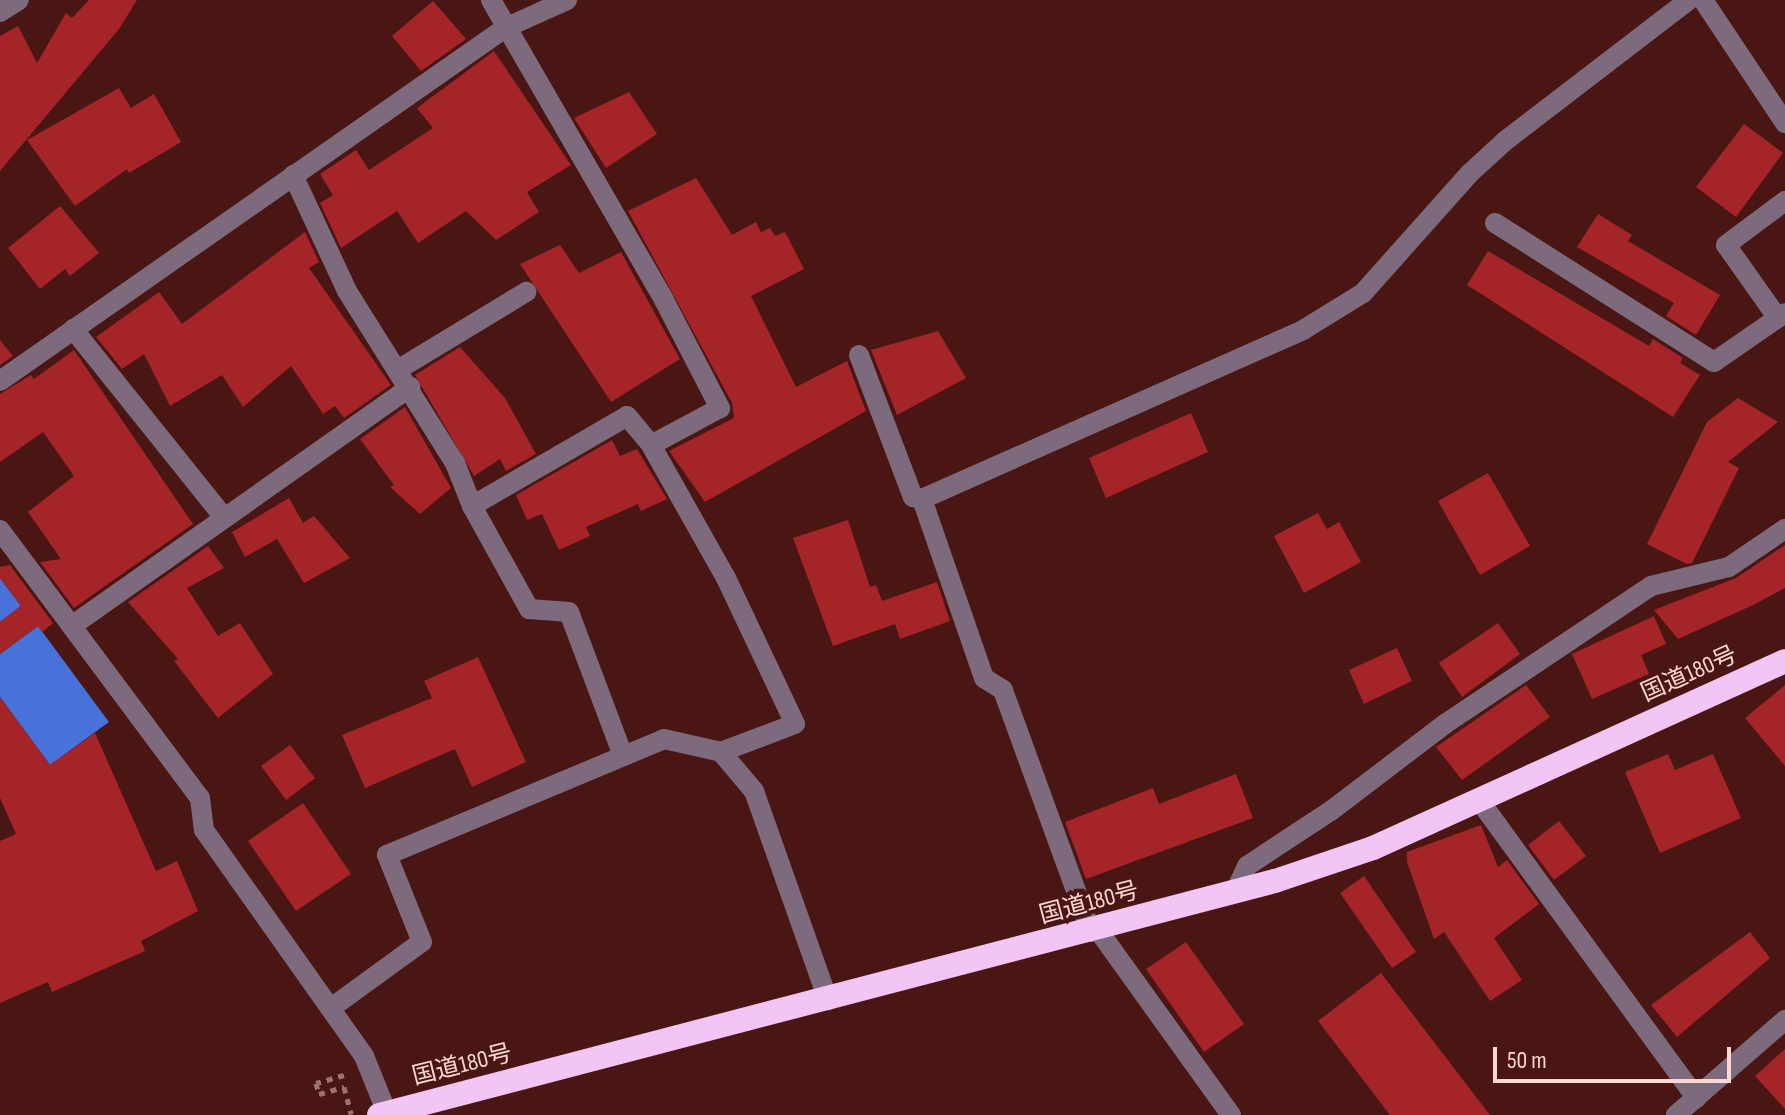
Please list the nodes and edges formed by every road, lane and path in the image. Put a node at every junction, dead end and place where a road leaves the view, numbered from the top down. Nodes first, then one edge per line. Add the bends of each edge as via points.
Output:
1 (19, 0) edge
2 (491, 0) edge
3 (567, 0) edge
4 (1689, 0) edge
5 (1703, 0) edge
6 (0, 12) edge
7 (505, 28) junction
8 (1785, 123) edge
9 (293, 175) junction
10 (1785, 201) edge
11 (1495, 223) dead end
12 (526, 292) dead end
13 (1781, 315) edge
14 (73, 329) junction
15 (859, 355) dead end
16 (399, 369) junction
17 (0, 381) edge
18 (411, 387) junction
19 (651, 445) junction
20 (922, 499) junction
21 (472, 506) junction
22 (223, 516) junction
23 (1785, 529) edge
24 (0, 530) edge
25 (73, 625) junction
26 (1785, 661) edge
27 (721, 752) junction
28 (623, 756) junction
29 (1479, 800) junction
30 (1235, 892) junction
31 (1094, 931) junction
32 (828, 1000) junction
33 (331, 1008) junction
34 (1785, 1020) edge
35 (345, 1075) dead end
36 (1696, 1098) junction
37 (383, 1114) edge
38 (351, 1115) edge
39 (1231, 1115) edge
40 (1676, 1115) edge

1 - 6 street
2 - 7 street
3 - 7 street
4 - 20 street via 1496,149 1363,293 1303,330
5 - 8 street
7 - 9 street
7 - 19 street via 664,300 720,408
9 - 14 street
9 - 16 street via 347,291
10 - 13 street via 1726,245
11 - 13 street via 1714,362
12 - 16 street
14 - 17 street
14 - 22 street
15 - 20 street via 913,497
16 - 18 street
18 - 21 street via 455,463
18 - 22 street
19 - 21 street via 627,416
19 - 27 street via 726,578 795,724
20 - 31 street via 984,678 1003,690
21 - 28 street via 529,609 569,612
22 - 25 street
23 - 30 street via 1729,567 1651,586 1247,866
24 - 25 street
25 - 33 street via 200,798 204,830
26 - 29 highway, 国道180号
27 - 28 street via 664,739
27 - 32 street via 754,791
28 - 33 street via 387,855 422,942
29 - 30 highway, 国道180号 via 1373,848
29 - 36 street
30 - 31 highway, 国道180号
31 - 32 highway, 国道180号
31 - 39 street
32 - 37 highway, 国道180号
33 - 37 street via 364,1056
34 - 36 street
35 - 38 path via 316,1083 319,1094 344,1087
36 - 40 street

